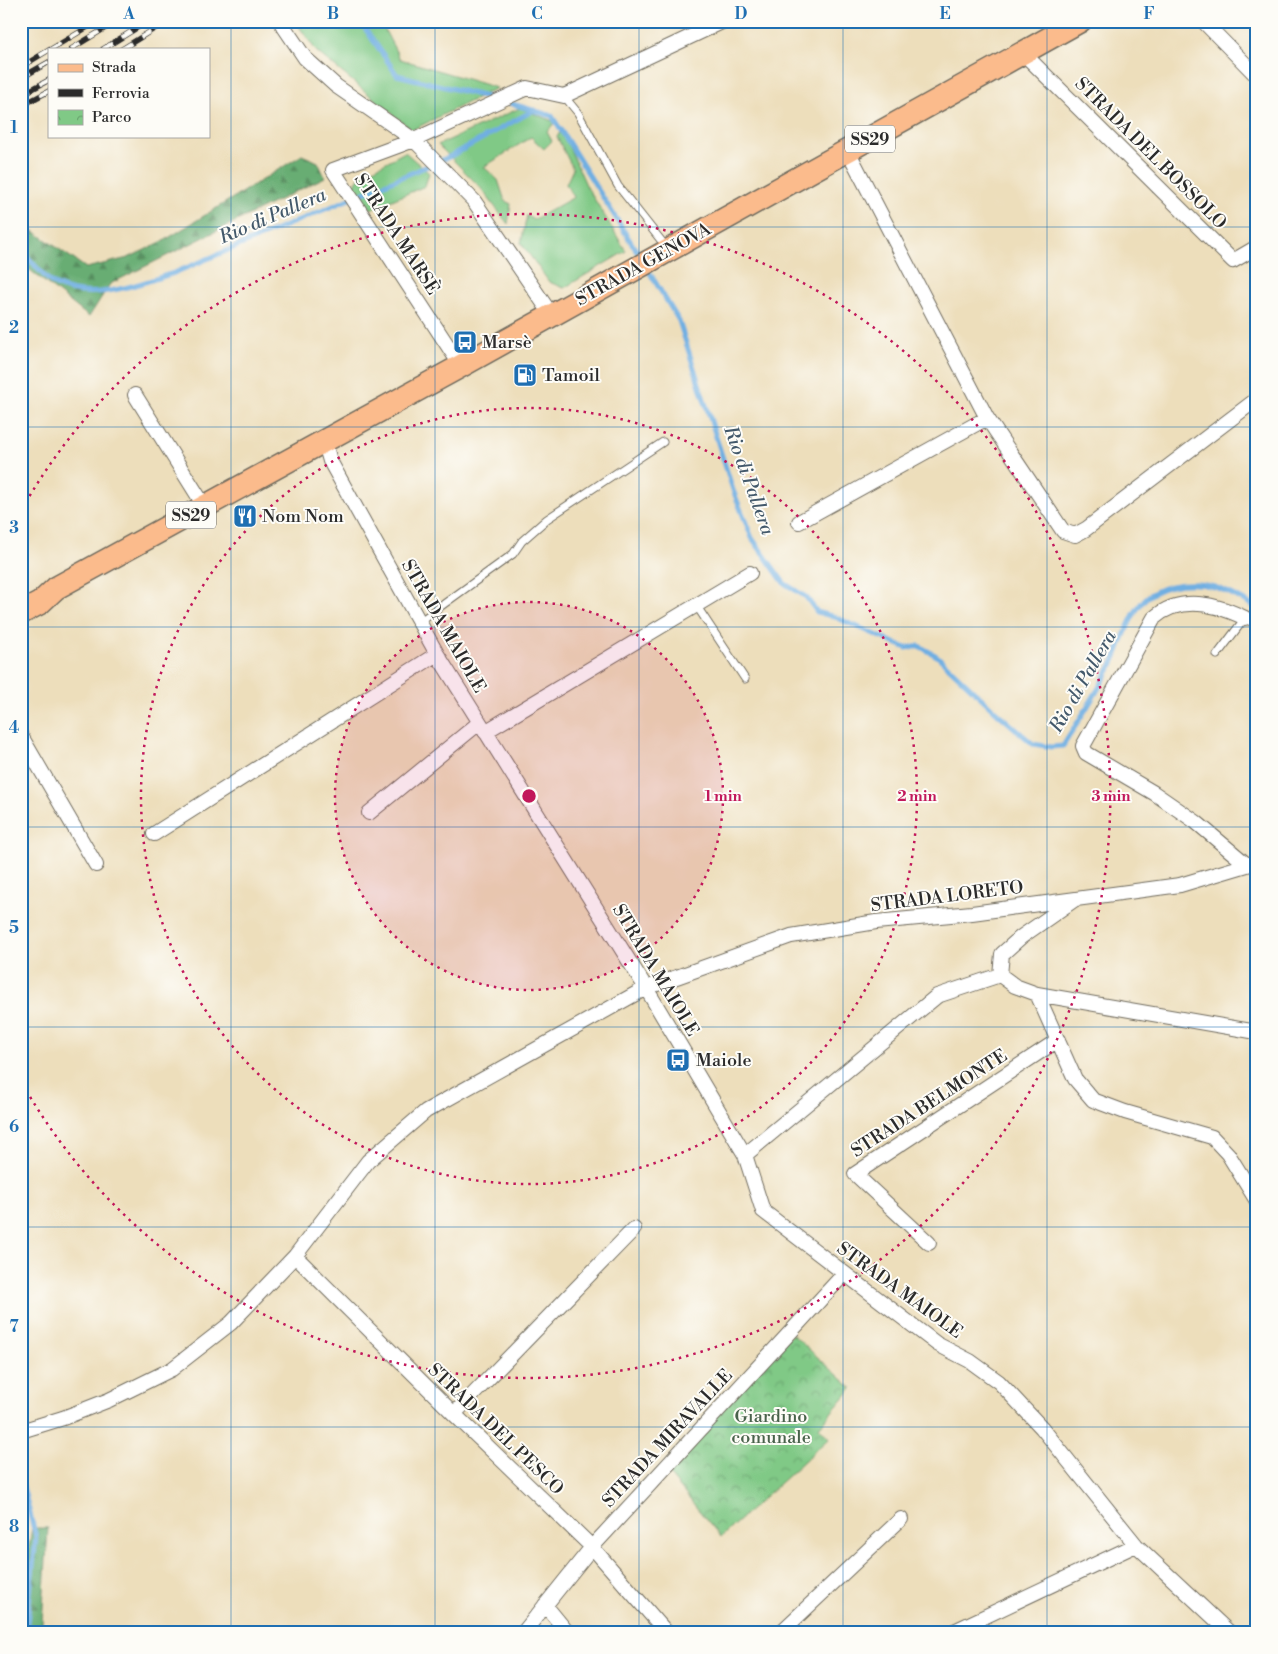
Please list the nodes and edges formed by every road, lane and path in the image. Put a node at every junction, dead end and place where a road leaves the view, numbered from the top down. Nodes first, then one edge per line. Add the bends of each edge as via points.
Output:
1 (724, 21) edge
2 (1080, 21) edge
3 (1203, 21) edge
4 (282, 26) edge
5 (1023, 53) junction
6 (1257, 76) edge
7 (564, 96) junction
8 (414, 140) junction
9 (848, 151) junction
10 (1257, 246) edge
11 (664, 252) junction
12 (551, 314) junction
13 (461, 366) junction
14 (135, 395) dead end
15 (1257, 398) edge
16 (987, 418) junction
17 (324, 440) junction
18 (663, 442) dead end
19 (205, 507) junction
20 (799, 522) dead end
21 (750, 573) dead end
22 (56, 588) junction
23 (21, 596) edge
24 (696, 605) junction
25 (21, 613) edge
26 (418, 622) junction
27 (1251, 622) edge
28 (437, 654) junction
29 (1217, 655) dead end
30 (745, 679) dead end
31 (482, 727) junction
32 (21, 736) edge
33 (369, 813) dead end
34 (154, 834) dead end
35 (1251, 863) edge
36 (96, 865) dead end
37 (1078, 898) junction
38 (1000, 975) junction
39 (646, 988) junction
40 (1037, 994) junction
41 (1257, 1032) edge
42 (1058, 1040) junction
43 (745, 1155) junction
44 (1257, 1201) edge
45 (634, 1229) dead end
46 (929, 1243) dead end
47 (295, 1256) junction
48 (844, 1274) junction
49 (454, 1414) junction
50 (21, 1431) edge
51 (901, 1518) dead end
52 (1136, 1545) junction
53 (592, 1547) junction
54 (545, 1605) junction
55 (523, 1633) edge
56 (568, 1633) edge
57 (667, 1633) edge
58 (780, 1633) edge
59 (950, 1633) edge
60 (1230, 1633) edge

1 - 7 street
2 - 5 main road, STRADA GENOVA / SS29
3 - 6 street
4 - 8 street via 305,58 336,86
5 - 9 main road, STRADA GENOVA / SS29
5 - 10 street, STRADA DEL BOSSOLO via 1233,261
7 - 8 street via 527,88
7 - 11 lane via 578,113 618,186
8 - 12 street via 474,201
8 - 13 street, STRADA MARSÈ via 333,170
9 - 11 main road, STRADA GENOVA / SS29
9 - 16 street
11 - 12 main road, STRADA GENOVA / SS29
12 - 13 main road, STRADA GENOVA / SS29
13 - 17 main road, STRADA GENOVA / SS29
14 - 19 street
15 - 16 street via 1075,535 1063,531
16 - 20 street
17 - 19 main road, STRADA GENOVA / SS29
17 - 26 street, STRADA MAIOLE via 330,461
18 - 26 lane via 547,519 522,541 513,554
19 - 22 main road, STRADA GENOVA / SS29
21 - 24 street
22 - 23 main road, STRADA GENOVA / SS29
22 - 25 main road, STRADA GENOVA / SS29 via 40,603
24 - 30 lane
24 - 31 street
26 - 28 street, STRADA MAIOLE
27 - 29 lane
27 - 35 street via 1229,610 1204,605 1180,604 1164,609 1154,618 1083,746 1086,753 1154,793
28 - 31 street, STRADA MAIOLE
28 - 34 street
31 - 33 street
31 - 39 street, STRADA MAIOLE
32 - 36 street
35 - 37 street, STRADA LORETO via 1180,885
37 - 38 street via 1002,954
37 - 39 street, STRADA LORETO via 876,922 791,936
38 - 40 street via 1015,986
38 - 43 street via 938,996
39 - 43 street, STRADA MAIOLE
39 - 47 street, STRADA LORETO via 426,1111 368,1161
40 - 41 street
40 - 42 street
42 - 44 street via 1075,1079 1093,1100 1212,1137 1228,1154
42 - 46 street, STRADA BELMONTE via 855,1174
43 - 48 street, STRADA MAIOLE via 763,1211
45 - 49 street
47 - 49 street, STRADA DEL PESCO
47 - 50 street, STRADA LORETO via 231,1323 172,1369 109,1400
48 - 52 street, STRADA MAIOLE via 937,1344 970,1361 999,1382 1042,1428
48 - 53 street, STRADA MIRAVALLE
49 - 53 street, STRADA DEL PESCO
51 - 58 street
52 - 59 street
52 - 60 street, STRADA MAIOLE
53 - 54 street, STRADA MIRAVALLE
53 - 57 street, STRADA DEL PESCO
54 - 55 street, STRADA MIRAVALLE
54 - 56 street

